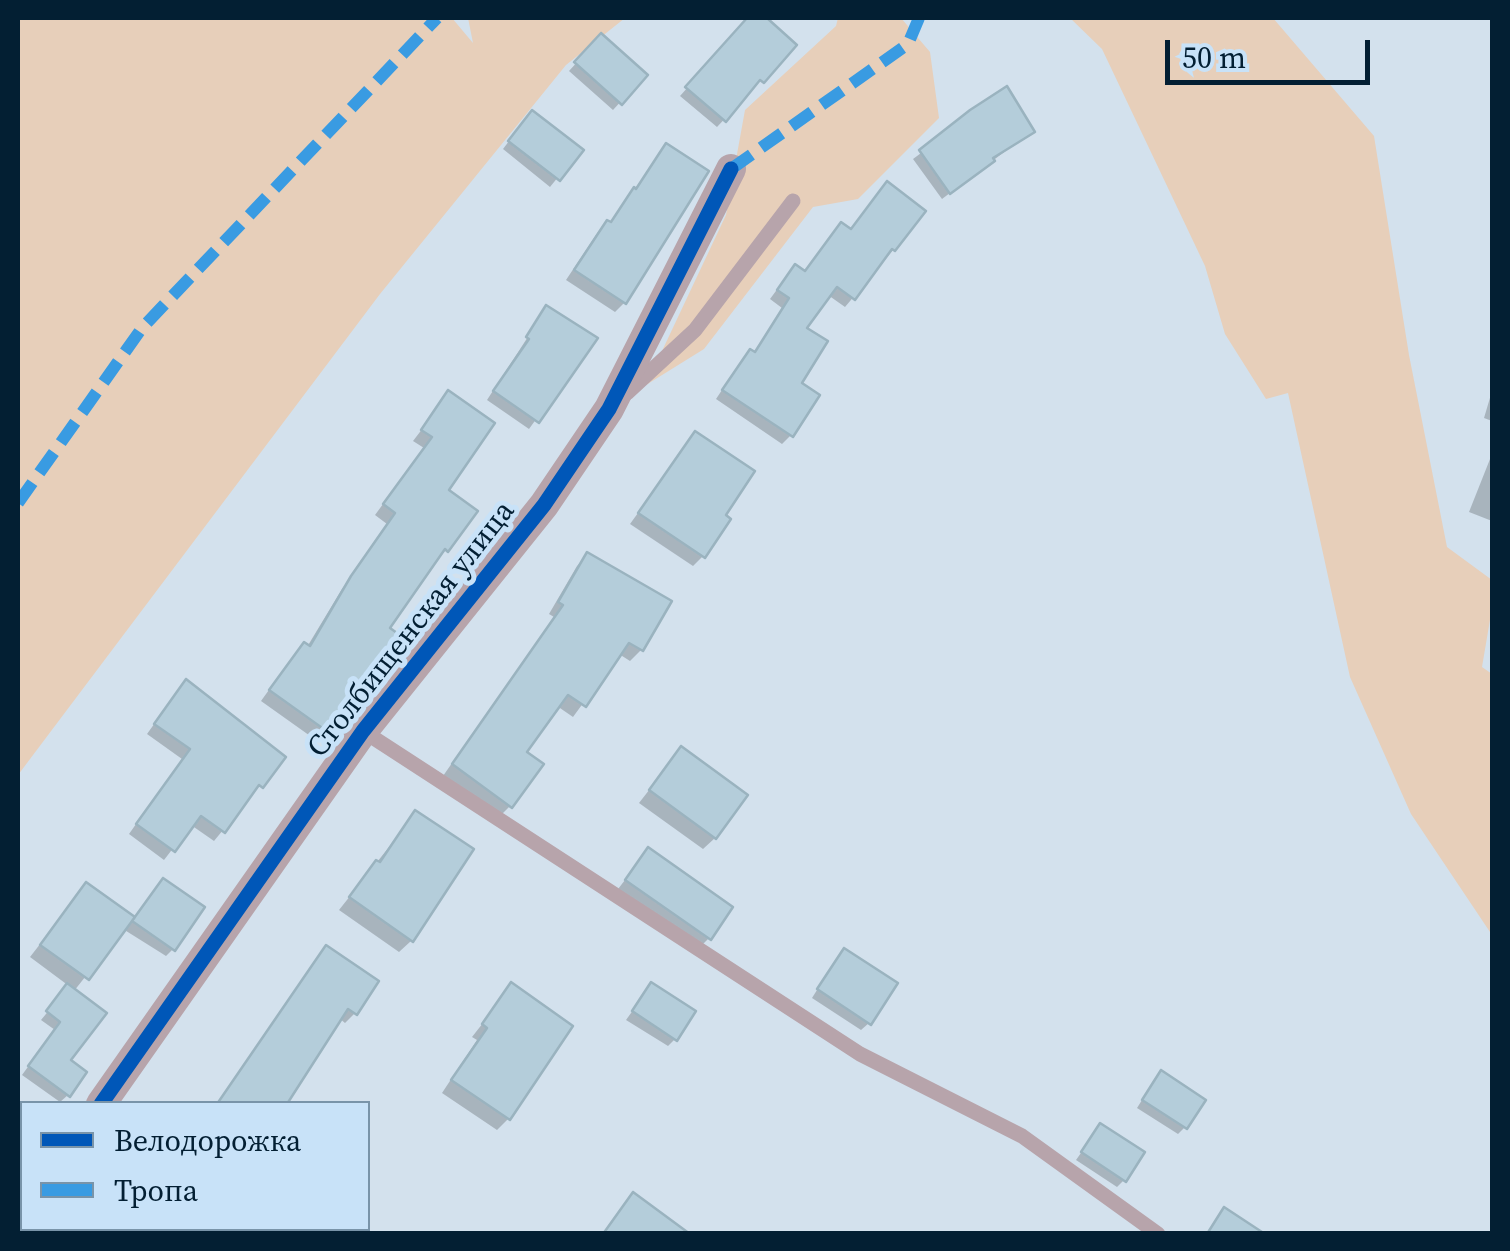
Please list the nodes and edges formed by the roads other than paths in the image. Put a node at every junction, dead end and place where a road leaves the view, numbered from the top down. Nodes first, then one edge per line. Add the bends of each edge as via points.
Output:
1 (731, 169) dead end
2 (792, 201) dead end
3 (609, 409) junction
4 (363, 731) junction
5 (103, 1101) edge
6 (1158, 1234) edge

1 - 3 street, Столбищенская улица
2 - 3 lane via 695,330
3 - 4 street, Столбищенская улица via 544,506
4 - 5 street, Столбищенская улица
4 - 6 lane via 860,1054 1022,1136

